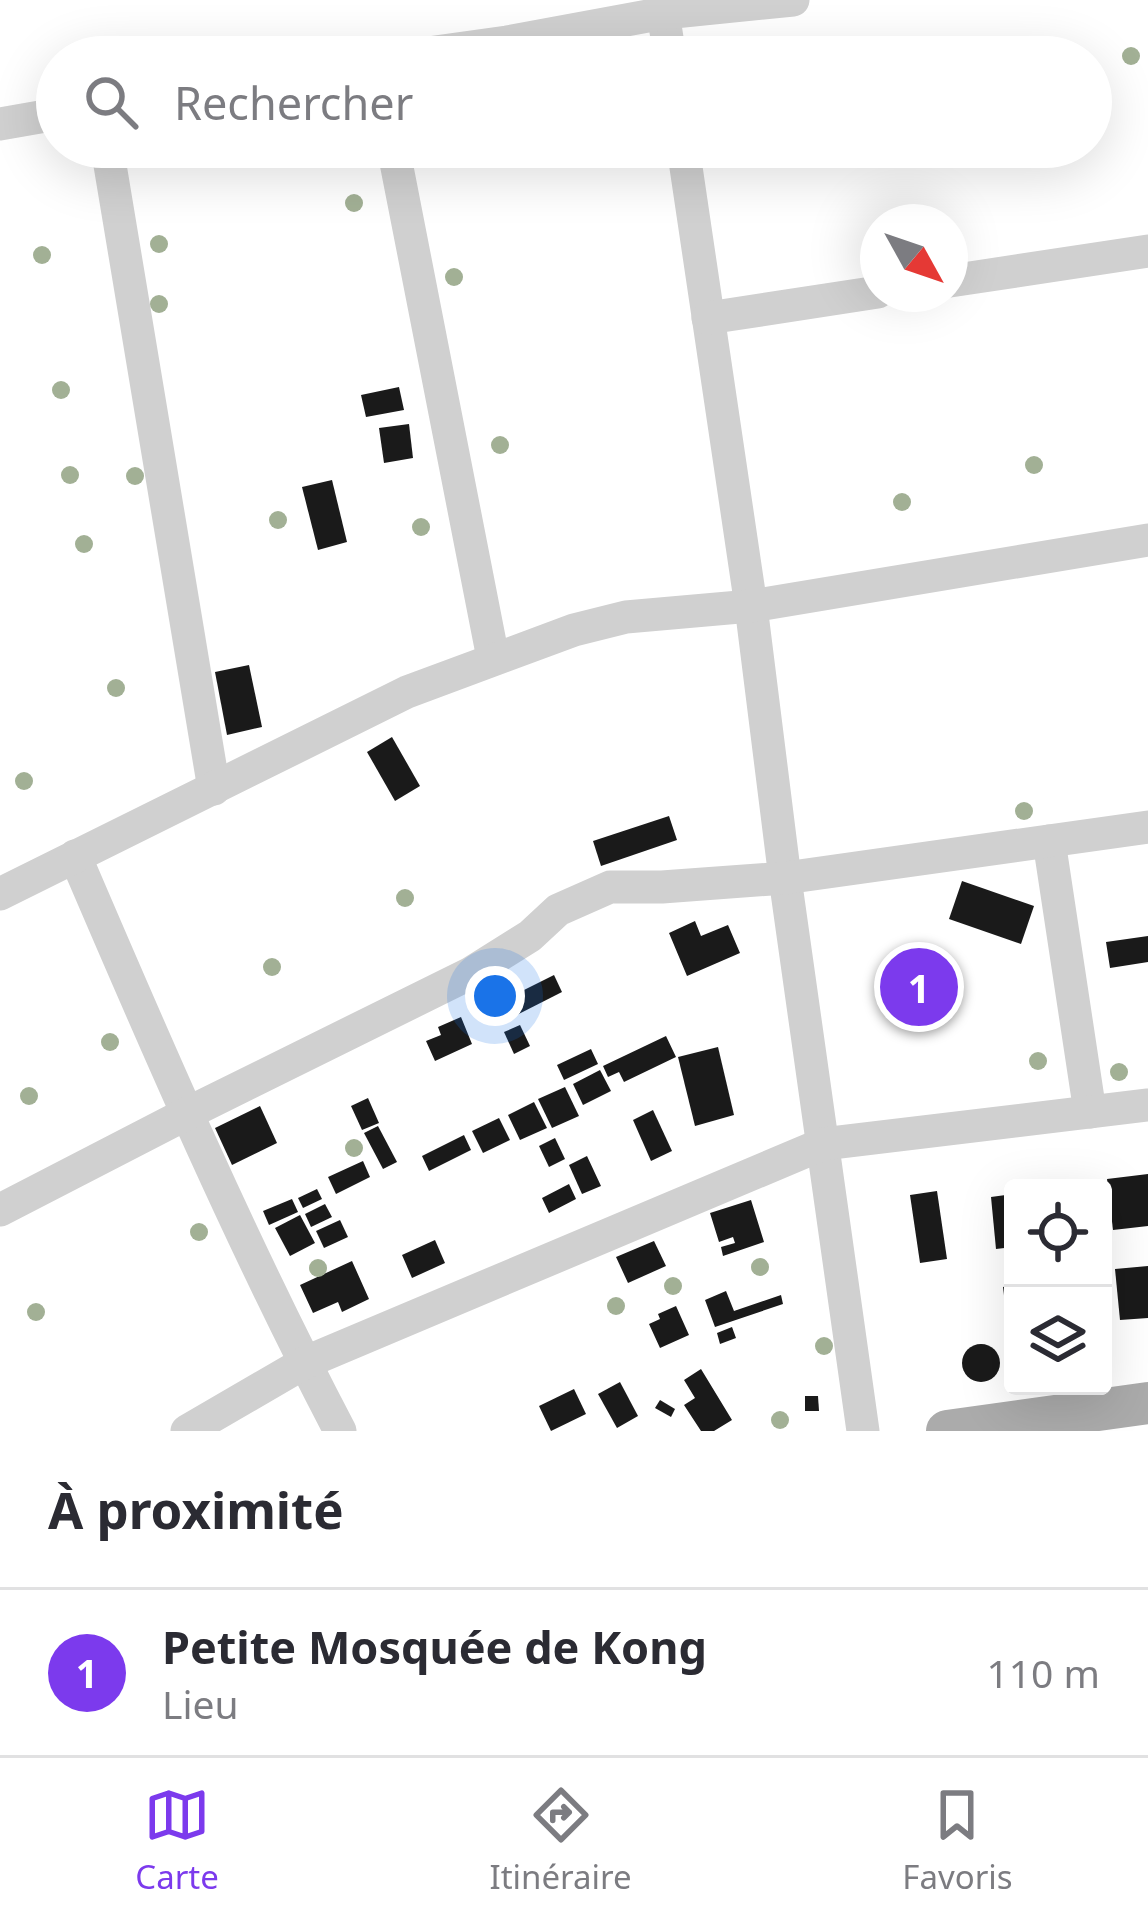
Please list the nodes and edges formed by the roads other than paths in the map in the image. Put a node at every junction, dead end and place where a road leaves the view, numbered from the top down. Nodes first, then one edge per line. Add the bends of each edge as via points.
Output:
1 (794, 0) edge
2 (663, 6) edge
3 (533, 36) edge
4 (667, 36) edge
5 (36, 118) edge
6 (0, 124) edge
7 (110, 168) edge
8 (397, 168) edge
9 (686, 168) edge
10 (1148, 251) edge
11 (968, 278) edge
12 (860, 295) edge
13 (709, 318) junction
14 (1148, 540) edge
15 (751, 606) junction
16 (494, 658) junction
17 (214, 789) junction
18 (1148, 827) edge
19 (1049, 841) junction
20 (75, 856) junction
21 (785, 878) junction
22 (0, 894) edge
23 (1148, 1105) edge
24 (1090, 1112) junction
25 (186, 1114) junction
26 (823, 1144) junction
27 (0, 1210) edge
28 (304, 1363) junction
29 (1148, 1403) edge
30 (187, 1431) edge
31 (340, 1431) edge
32 (863, 1431) edge
33 (946, 1431) edge

1 - 2 street
2 - 3 street
2 - 4 street
5 - 6 street
7 - 17 street
8 - 16 street
9 - 13 street
10 - 11 street
12 - 13 street
13 - 15 street
14 - 15 street
15 - 16 street via 626,617
15 - 21 street
16 - 17 street via 407,692
17 - 20 street
18 - 19 street
19 - 21 street
19 - 24 street
20 - 22 street
20 - 25 street
21 - 25 street via 610,887 583,897 471,973
21 - 26 street
23 - 24 street
24 - 26 street
25 - 27 street
25 - 28 street
26 - 28 street
26 - 32 street
28 - 30 street
28 - 31 street
29 - 33 main road

